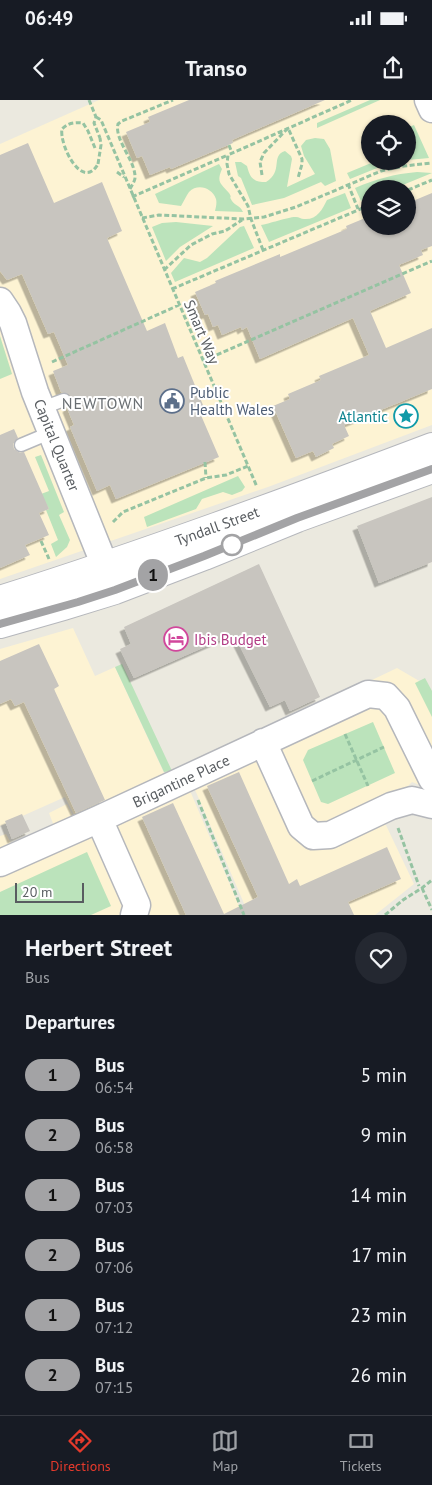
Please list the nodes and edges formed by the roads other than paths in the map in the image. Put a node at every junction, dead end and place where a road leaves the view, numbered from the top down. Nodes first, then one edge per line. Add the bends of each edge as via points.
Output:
1 (428, 100) edge
2 (432, 109) edge
3 (0, 301) edge
4 (52, 432) junction
5 (21, 445) dead end
6 (432, 447) edge
7 (432, 469) edge
8 (110, 578) junction
9 (0, 600) edge
10 (0, 624) edge
11 (263, 742) junction
12 (432, 779) edge
13 (432, 805) edge
14 (99, 819) junction
15 (0, 864) edge
16 (134, 915) edge

1 - 2 street
3 - 4 street, Capital Quarter via 53,404
4 - 5 lane
4 - 8 street, Capital Quarter
6 - 8 street, Tyndall Street via 290,500
7 - 8 street, Tyndall Street via 204,556
8 - 9 street, Tyndall Street
8 - 10 street, Tyndall Street via 78,602
11 - 12 street, Brigantine Place via 368,694 386,696 397,708
11 - 13 street via 300,826 313,836 330,835 391,806 412,800
11 - 14 street, Brigantine Place
14 - 15 street, Brigantine Place
14 - 16 street via 137,906

